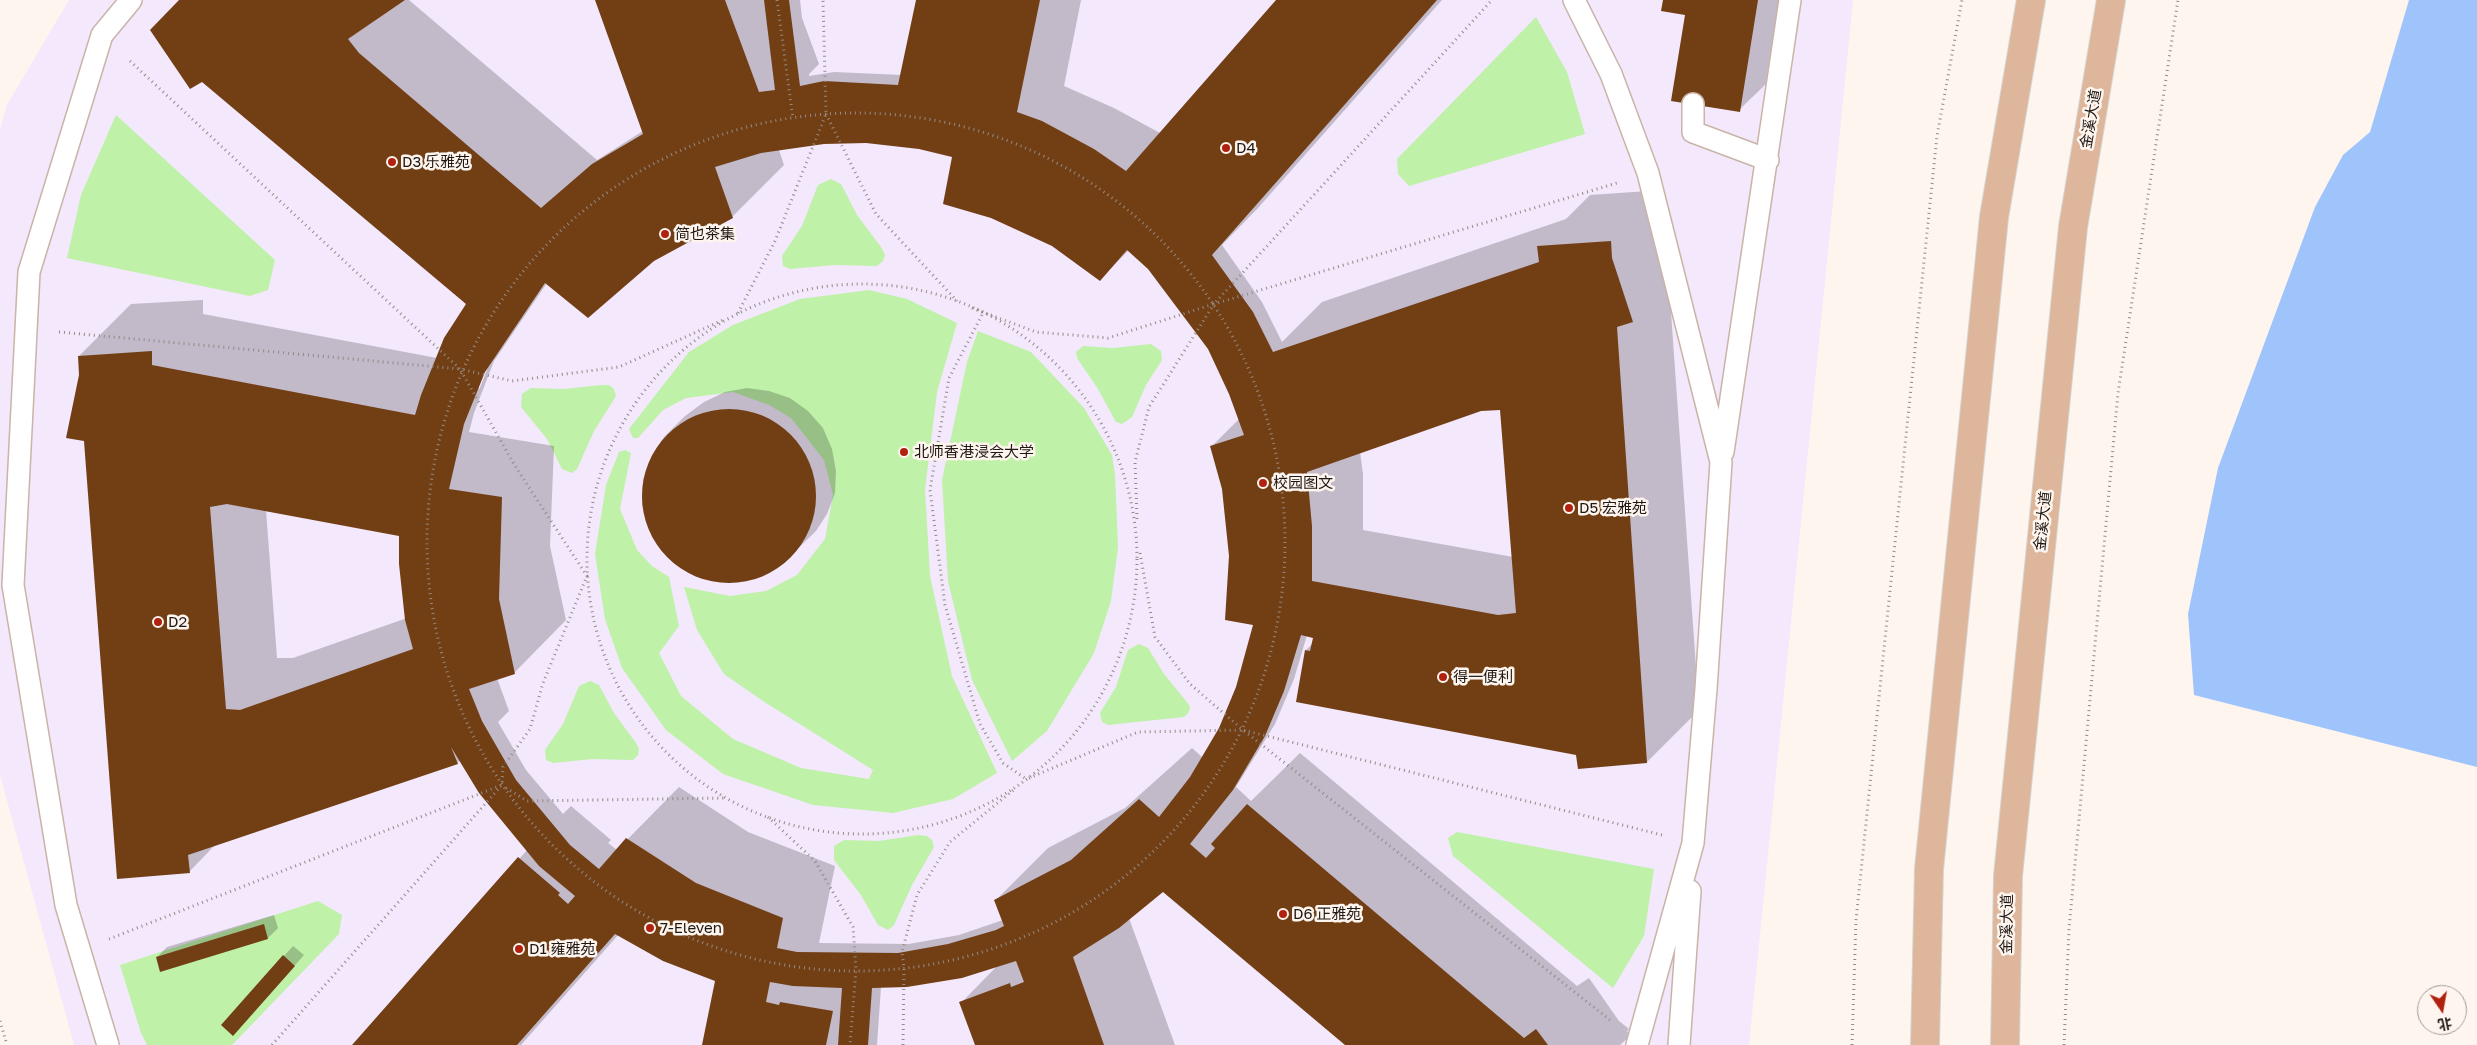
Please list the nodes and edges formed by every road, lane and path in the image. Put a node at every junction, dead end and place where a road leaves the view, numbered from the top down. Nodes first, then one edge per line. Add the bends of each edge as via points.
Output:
1 (131, 0) edge
2 (777, 0) edge
3 (823, 0) edge
4 (1492, 0) edge
5 (1574, 0) edge
6 (1790, 0) edge
7 (1962, 0) edge
8 (2031, 0) edge
9 (2111, 0) edge
10 (2178, 0) edge
11 (102, 35) junction
12 (1693, 104) dead end
13 (826, 114) junction
14 (793, 120) junction
15 (1768, 160) junction
16 (1648, 173) junction
17 (958, 303) junction
18 (1214, 304) junction
19 (738, 313) junction
20 (982, 315) junction
21 (26, 329) junction
22 (460, 369) junction
23 (1721, 462) junction
24 (1139, 546) junction
25 (587, 576) junction
26 (1243, 730) junction
27 (1026, 779) junction
28 (502, 785) junction
29 (726, 798) junction
30 (767, 816) junction
31 (1693, 843) junction
32 (80, 950) junction
33 (904, 968) junction
34 (856, 969) junction
35 (0, 1021) edge
36 (1638, 1044) edge
37 (7, 1045) edge
38 (108, 1045) edge
39 (272, 1045) edge
40 (850, 1045) edge
41 (903, 1045) edge
42 (1679, 1045) edge
43 (1852, 1045) edge
44 (1926, 1045) edge
45 (2005, 1045) edge
46 (2064, 1045) edge

1 - 11 lane
2 - 14 path
3 - 13 path
4 - 18 path
5 - 16 lane via 1611,74
6 - 15 lane
7 - 43 path via 1935,156 1856,920
8 - 44 main road via 1991,246 1929,870
9 - 45 main road, 金溪大道 via 2073,227 2008,876
10 - 46 path via 2118,393 2069,929
11 - 21 lane via 29,272
11 - 22 path
12 - 15 lane via 1693,132
13 - 14 path
13 - 17 path via 876,214
13 - 18 path via 926,119 980,132 1033,151 1082,177 1127,209 1168,246
13 - 19 path via 775,241
14 - 22 path via 761,125 707,141 656,163 609,192 566,227 527,267
15 - 23 lane
16 - 18 path
16 - 23 lane
17 - 18 path via 1036,332 1108,338
17 - 19 path via 920,289 874,284 846,285 782,295
17 - 20 path
18 - 24 path via 1149,407 1135,462
18 - 26 path via 1254,378 1271,428 1282,480 1286,532 1284,585 1276,637
19 - 22 path via 619,367 512,380
19 - 25 path via 692,341 633,404 611,444 596,486 587,532
20 - 24 path via 1043,350 1075,382 1101,418 1121,458 1133,502
20 - 27 path via 949,378 930,490 945,605 980,724 1003,763
21 - 22 path
21 - 32 lane via 13,584 66,905
22 - 25 path via 515,466
22 - 28 path via 433,461 426,515 426,568 432,621 446,673 466,723
23 - 31 lane
24 - 26 path via 1155,637 1190,684
24 - 27 path via 1137,591 1128,635 1111,676 1089,716 1060,750
25 - 28 path via 543,684 530,729 503,768
25 - 29 path via 593,622 608,665 628,705 655,741 688,772
26 - 27 path via 1138,732
26 - 31 path
26 - 33 path via 1212,782 1180,823 1143,861 1101,894 1056,921 1007,942 956,958
26 - 36 path
27 - 30 path via 988,803 946,820 902,830 856,833 811,829
27 - 33 path via 950,842 917,895 902,952
28 - 29 path via 527,801
28 - 32 path
28 - 34 path via 559,853 600,887 645,916 694,939 745,956 798,967
28 - 39 path
29 - 30 path
30 - 34 path via 816,862 854,927
31 - 36 lane
31 - 42 lane
32 - 38 lane
33 - 34 path
33 - 41 path
34 - 40 path
35 - 37 path

